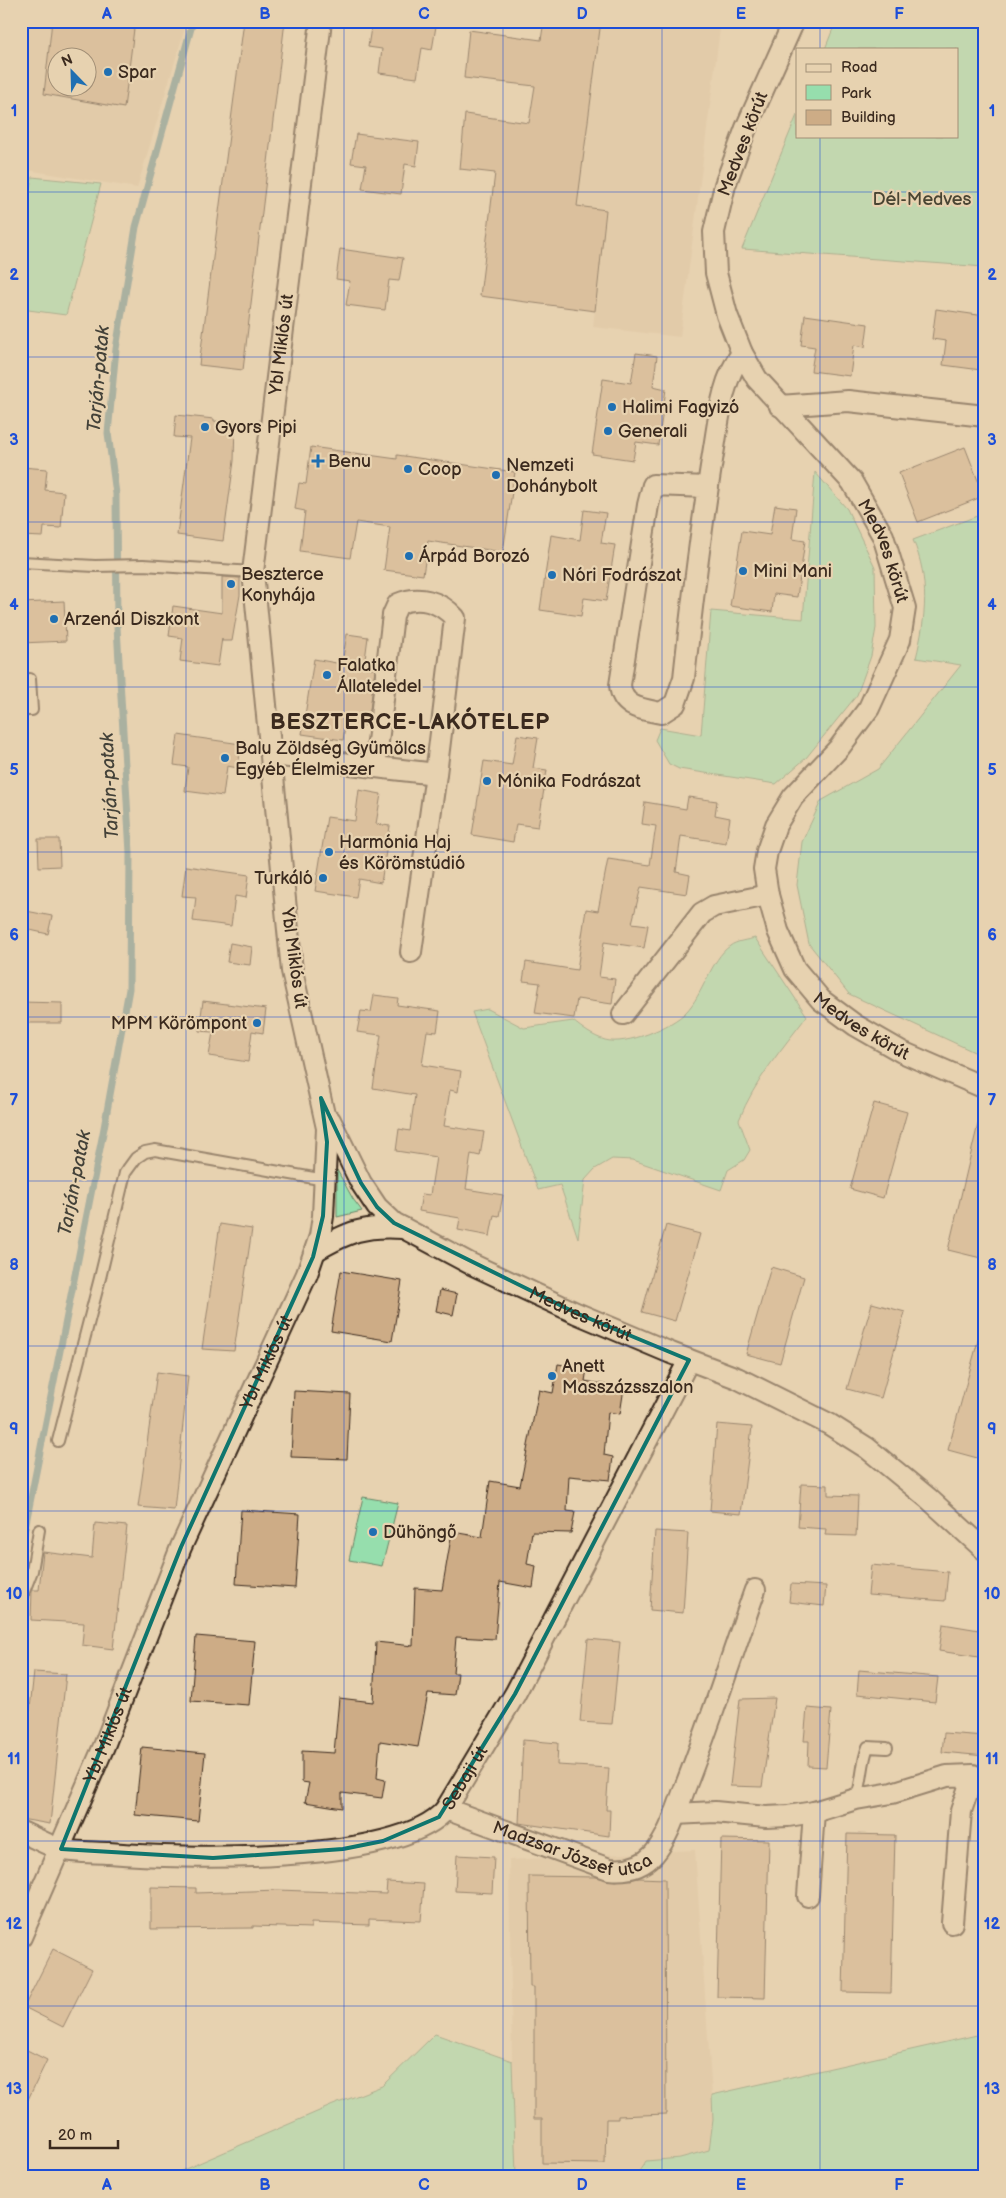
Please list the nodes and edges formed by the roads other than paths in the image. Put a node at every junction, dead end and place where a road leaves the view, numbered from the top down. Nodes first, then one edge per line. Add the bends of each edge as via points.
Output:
1 (321, 21) edge
2 (794, 21) edge
3 (742, 352) junction
4 (780, 406) junction
5 (985, 416) edge
6 (708, 487) junction
7 (21, 562) edge
8 (253, 572) junction
9 (30, 679) dead end
10 (21, 710) edge
11 (272, 755) junction
12 (375, 767) junction
13 (436, 774) junction
14 (768, 895) junction
15 (411, 952) dead end
16 (623, 1014) dead end
17 (985, 1088) edge
18 (320, 1098) junction
19 (325, 1180) junction
20 (403, 1228) junction
21 (315, 1251) junction
22 (690, 1360) junction
23 (58, 1441) dead end
24 (39, 1530) dead end
25 (985, 1550) edge
26 (755, 1590) dead end
27 (21, 1599) edge
28 (887, 1748) dead end
29 (856, 1799) junction
30 (446, 1809) junction
31 (814, 1812) junction
32 (675, 1814) junction
33 (21, 1832) edge
34 (61, 1849) junction
35 (808, 1896) dead end
36 (952, 1923) dead end
37 (21, 1936) edge

1 - 8 street, Ybl Miklós út
2 - 3 street, Medves körút via 746,128 725,185 714,232 716,273 727,315
3 - 4 street, Medves körút via 756,379
3 - 6 street via 734,364 723,399
4 - 5 street via 848,401
4 - 14 street, Medves körút via 852,482 883,536 905,608 900,640 869,708 839,748 793,797 776,825 764,869
6 - 6 street via 653,485 620,685 621,695 640,709 661,713 676,704 684,678
7 - 8 lane
8 - 11 street, Ybl Miklós út
9 - 10 lane via 32,710
11 - 12 street
11 - 18 street, Ybl Miklós út via 292,971
12 - 13 street
12 - 13 street via 393,615 398,604 410,599 438,603 455,618
13 - 15 street
14 - 16 street via 714,906 702,913
14 - 17 street, Medves körút via 778,931 795,969 821,1000 855,1025 902,1052
18 - 19 street, Ybl Miklós út via 327,1128
18 - 20 street, Medves körút via 338,1139 372,1199 388,1218
19 - 21 street, Ybl Miklós út
19 - 23 lane via 155,1150 136,1158 125,1173
20 - 21 street via 380,1226 363,1229 348,1233
20 - 22 street, Medves körút via 576,1313
21 - 34 street, Ybl Miklós út via 181,1547
22 - 25 street, Medves körút via 786,1401 867,1448
22 - 30 street, Sebaji út via 515,1694
24 - 27 lane via 32,1571
26 - 32 street, Madzsar József utca
28 - 29 lane via 868,1747
29 - 31 street
29 - 36 street via 892,1793 947,1776 972,1775 961,1811
30 - 32 street, Madzsar József utca via 609,1869 621,1870 645,1862 655,1853
30 - 34 street, Sebaji út via 425,1826 383,1841 343,1849 213,1858
31 - 32 street via 766,1817 715,1812
31 - 35 street
33 - 34 street, Sebaji út
34 - 37 street, Ybl Miklós út

